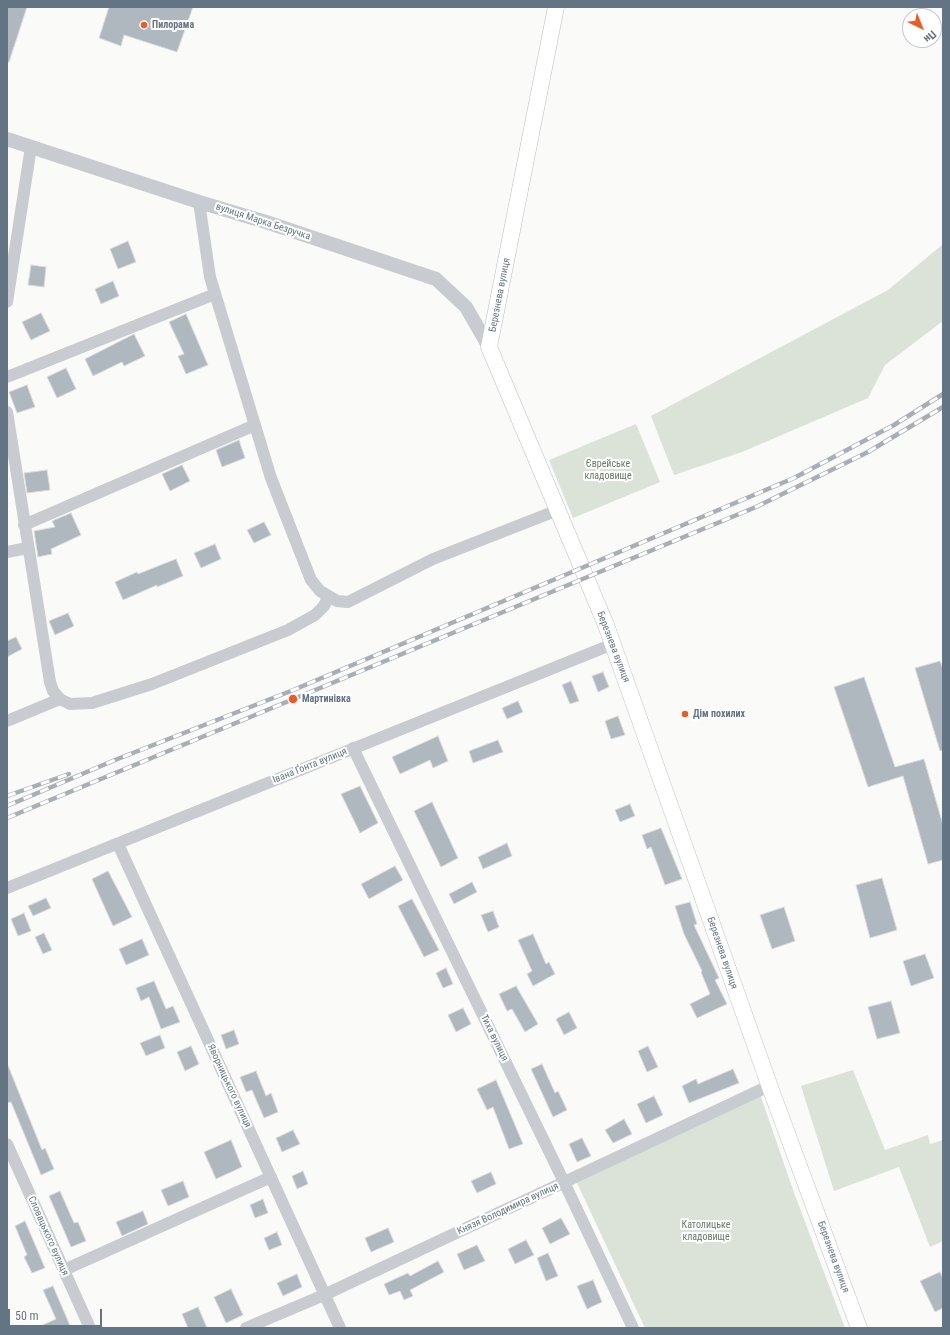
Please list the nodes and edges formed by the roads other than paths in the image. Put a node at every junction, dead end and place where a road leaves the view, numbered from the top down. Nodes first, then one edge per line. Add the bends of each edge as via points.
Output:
1 (556, 7) edge
2 (7, 138) edge
3 (31, 146) junction
4 (199, 202) junction
5 (215, 294) junction
6 (7, 302) edge
7 (489, 348) junction
8 (7, 377) edge
9 (7, 412) edge
10 (255, 425) junction
11 (558, 510) junction
12 (24, 525) junction
13 (28, 548) junction
14 (7, 552) edge
15 (328, 597) junction
16 (613, 644) junction
17 (60, 699) junction
18 (7, 721) edge
19 (353, 748) junction
20 (118, 844) junction
21 (7, 888) edge
22 (769, 1086) junction
23 (7, 1144) edge
24 (271, 1177) junction
25 (564, 1182) junction
26 (64, 1270) junction
27 (324, 1295) junction
28 (90, 1328) edge
29 (246, 1328) edge
30 (340, 1328) edge
31 (633, 1328) edge
32 (859, 1328) edge

1 - 7 main road, Березнева вулиця
2 - 3 street, вулиця Марка Безручка
3 - 4 street, вулиця Марка Безручка
3 - 6 street
4 - 5 street via 210,277
4 - 7 street, вулиця Марка Безручка via 436,279 466,307
5 - 8 street
5 - 10 street
7 - 11 main road, Березнева вулиця
9 - 12 street
10 - 12 street
10 - 15 street via 271,478 310,580
11 - 15 street via 433,559 348,602
11 - 16 main road, Березнева вулиця
12 - 13 street
13 - 14 street
13 - 17 street via 50,682
15 - 17 street via 316,615 288,630 152,684 92,703 70,704
16 - 19 street, Івана Ґонта вулиця
16 - 22 main road, Березнева вулиця
17 - 18 street
19 - 20 street, Івана Ґонта вулиця
19 - 25 street, Тиха вулиця
20 - 21 street, Івана Ґонта вулиця
20 - 24 street, Яворницького вулиця
22 - 25 street, Князя Володимира вулиця
22 - 32 main road, Березнева вулиця
23 - 26 street, Словацького вулиця
24 - 26 street
24 - 27 street, Яворницького вулиця
25 - 27 street, Князя Володимира вулиця
25 - 31 street, Тиха вулиця
26 - 28 street, Словацького вулиця
27 - 29 street, Князя Володимира вулиця
27 - 30 street, Яворницького вулиця

